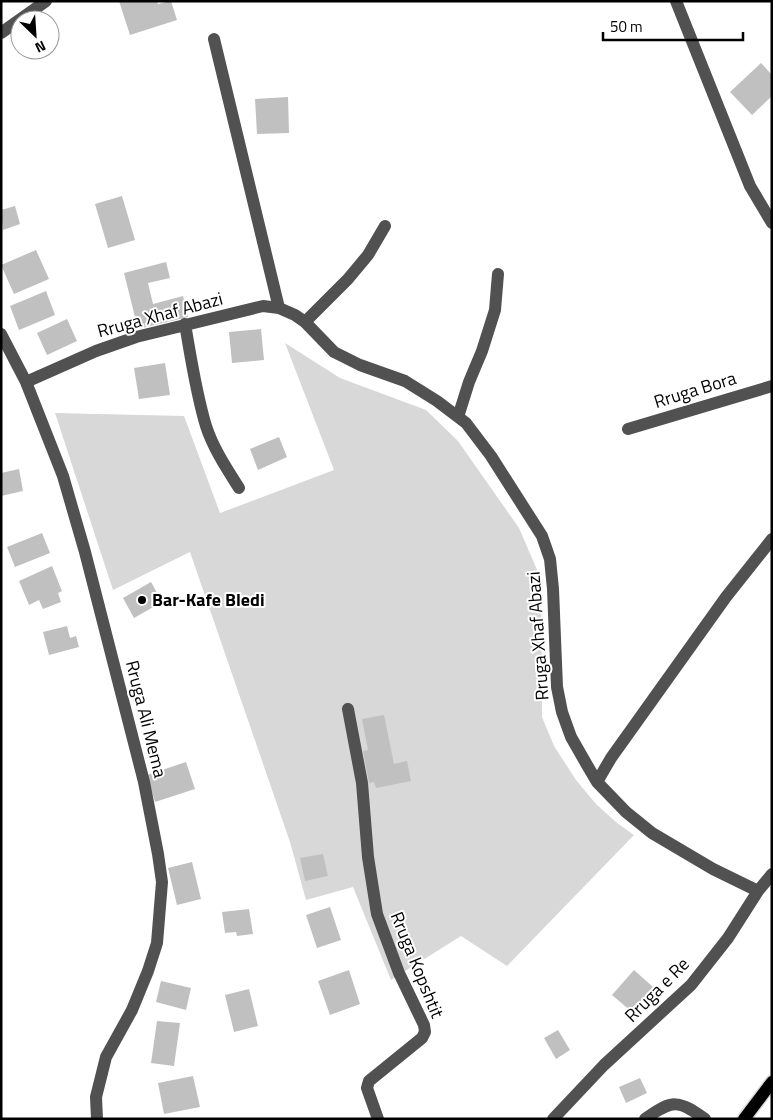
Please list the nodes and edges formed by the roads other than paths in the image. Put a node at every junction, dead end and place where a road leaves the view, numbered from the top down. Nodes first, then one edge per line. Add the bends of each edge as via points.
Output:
1 (46, 1) edge
2 (676, 1) edge
3 (1, 33) edge
4 (214, 39) dead end
5 (772, 223) edge
6 (385, 226) dead end
7 (498, 274) dead end
8 (279, 308) junction
9 (305, 322) junction
10 (185, 324) junction
11 (1, 334) edge
12 (26, 382) junction
13 (772, 386) edge
14 (458, 417) junction
15 (628, 429) dead end
16 (239, 488) dead end
17 (772, 539) edge
18 (348, 709) dead end
19 (597, 782) junction
20 (772, 874) edge
21 (758, 891) junction
22 (772, 1082) edge
23 (97, 1119) edge
24 (378, 1119) edge
25 (553, 1119) edge
26 (645, 1119) edge
27 (705, 1119) edge
28 (744, 1119) edge

1 - 3 street
2 - 5 street via 750,186
4 - 8 street
6 - 9 street via 368,255
7 - 14 street via 495,310
8 - 9 street, Rruga Xhaf Abazi
8 - 10 street, Rruga Xhaf Abazi via 263,306
9 - 14 street, Rruga Xhaf Abazi via 334,352 405,381
10 - 12 street, Rruga Xhaf Abazi via 96,351
10 - 16 street via 207,428
11 - 12 street, Rruga Ali Mema
12 - 23 street, Rruga Ali Mema via 63,476 85,552 144,782 162,882 157,943 132,1010 106,1057 96,1097
13 - 15 street, Rruga Bora
14 - 19 street, Rruga Xhaf Abazi via 491,456 542,536 550,559 557,688 562,712 571,737
17 - 19 street via 726,597
18 - 24 street, Rruga Kopshtit via 362,783 377,914 425,1032 369,1082 367,1088
19 - 21 street, Rruga Xhaf Abazi via 652,833
20 - 21 street, Rruga e Re
21 - 25 street, Rruga e Re via 728,938 691,984 604,1065
22 - 28 main road
26 - 27 street via 676,1103

